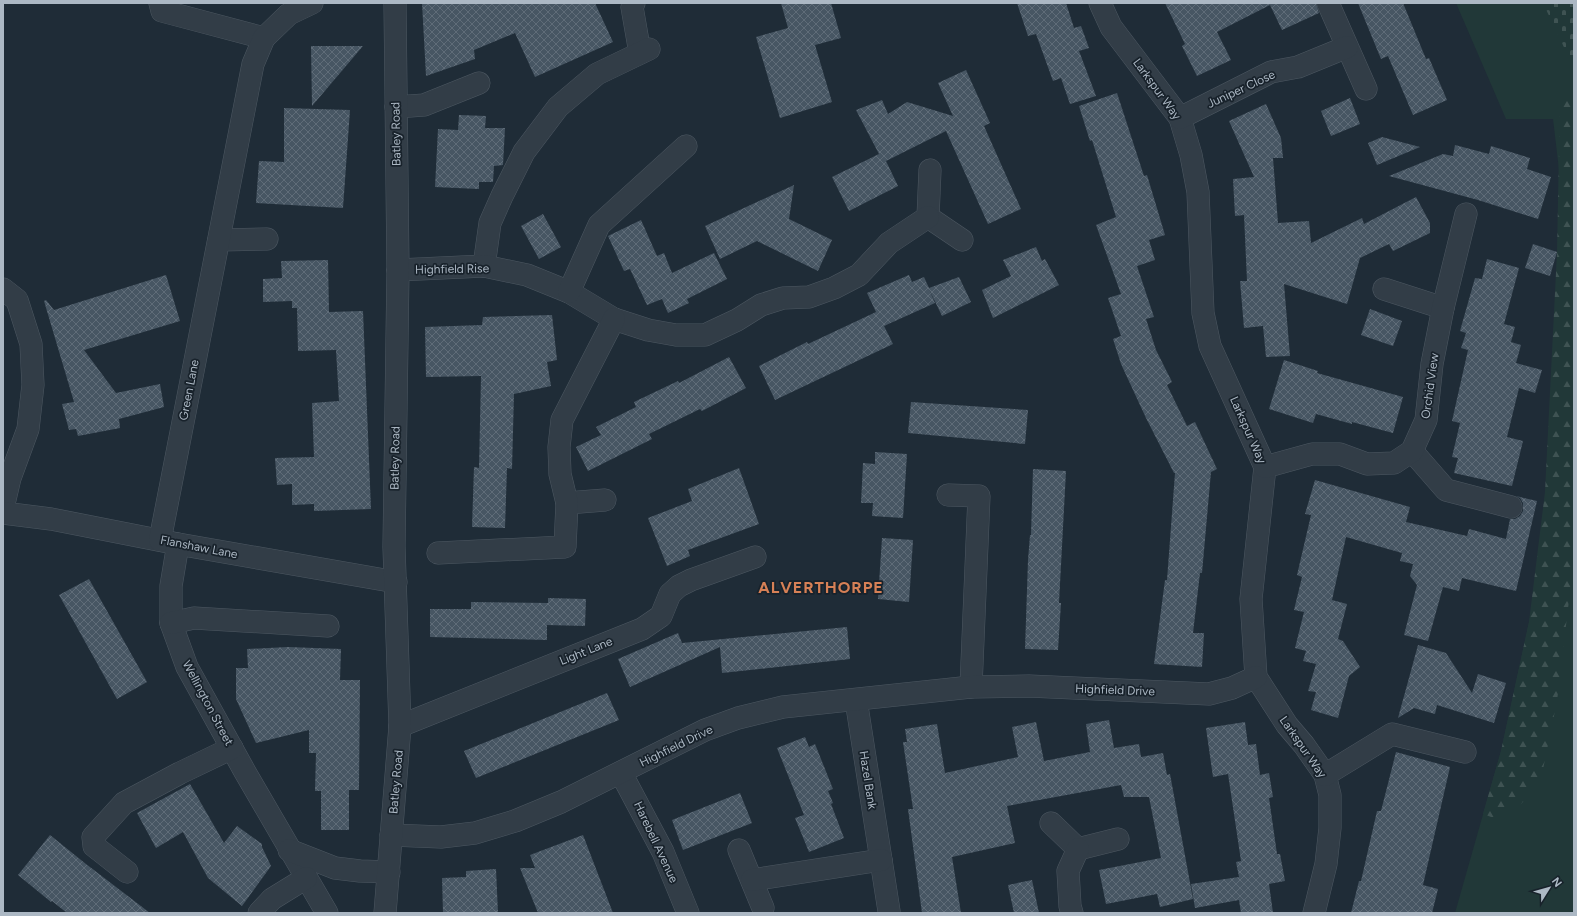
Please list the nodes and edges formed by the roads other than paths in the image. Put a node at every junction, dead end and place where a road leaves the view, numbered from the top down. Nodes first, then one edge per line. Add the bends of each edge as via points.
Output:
1 (160, 3) edge
2 (312, 3) edge
3 (394, 3) edge
4 (634, 3) edge
5 (1100, 3) edge
6 (1328, 3) edge
7 (264, 38) junction
8 (1347, 47) junction
9 (479, 83) dead end
10 (1366, 89) dead end
11 (396, 107) junction
12 (1180, 118) junction
13 (686, 146) dead end
14 (930, 170) dead end
15 (1466, 214) dead end
16 (928, 217) junction
17 (267, 239) dead end
18 (219, 240) junction
19 (962, 240) dead end
20 (484, 266) junction
21 (398, 270) junction
22 (3, 289) edge
23 (1384, 289) dead end
24 (569, 292) junction
25 (1443, 308) junction
26 (614, 319) junction
27 (1412, 451) junction
28 (1265, 467) junction
29 (948, 495) dead end
30 (605, 500) dead end
31 (567, 503) junction
32 (1511, 507) dead end
33 (3, 508) edge
34 (3, 513) edge
35 (169, 542) junction
36 (438, 553) dead end
37 (755, 557) dead end
38 (396, 582) junction
39 (171, 623) junction
40 (328, 626) dead end
41 (1256, 677) junction
42 (970, 687) junction
43 (856, 700) junction
44 (400, 726) junction
45 (232, 748) junction
46 (1465, 752) dead end
47 (621, 773) junction
48 (1325, 775) junction
49 (1051, 823) dead end
50 (391, 835) junction
51 (1118, 839) dead end
52 (1078, 849) junction
53 (289, 850) junction
54 (739, 850) dead end
55 (881, 860) junction
56 (127, 872) dead end
57 (389, 872) junction
58 (306, 878) junction
59 (752, 880) junction
60 (763, 908) dead end
61 (889, 911) dead end
62 (259, 913) edge
63 (327, 913) edge
64 (385, 913) edge
65 (688, 913) edge
66 (1072, 913) edge
67 (1314, 913) edge

1 - 7 street via 162,11
2 - 7 street, Green Lane via 289,14
3 - 11 street, Batley Road
4 - 20 street via 632,7 644,51 596,74 558,107 524,152 490,223
5 - 12 street, Larkspur Way via 1111,27
6 - 8 street
7 - 18 street, Green Lane via 253,64
8 - 10 street
8 - 12 street, Juniper Close via 1298,67 1271,72
9 - 11 street via 424,105
11 - 21 street, Batley Road
12 - 28 street, Larkspur Way via 1198,192 1203,313 1210,346
13 - 24 street via 599,225
14 - 16 street
15 - 25 street, Orchid View
16 - 19 street
16 - 26 street, Highfield Rise via 889,243 859,275 809,297 783,298 761,305 738,320 705,335 676,335 648,330
17 - 18 street
18 - 35 street, Green Lane
20 - 21 street, Highfield Rise
20 - 24 street, Highfield Rise via 527,275
21 - 38 street, Batley Road via 394,547
22 - 33 street via 17,300 30,344 33,384 28,429 10,478
23 - 25 street
24 - 26 street, Highfield Rise
25 - 27 street, Orchid View via 1432,364 1426,420
26 - 31 street via 562,420 559,446 560,474
27 - 28 street via 1394,463 1367,464 1340,454 1312,454
27 - 32 street via 1446,490
28 - 41 street, Larkspur Way via 1251,599
29 - 42 street via 979,496
30 - 31 street
31 - 36 street via 565,547
34 - 35 street, Flanshaw Lane via 51,519
35 - 38 street, Flanshaw Lane
35 - 39 street, Wellington Street
37 - 44 street, Light Lane via 679,586 670,594 662,616 642,629
38 - 44 street, Batley Road
39 - 40 street via 194,618
39 - 45 street, Wellington Street via 187,668
41 - 42 street, Highfield Drive via 1232,688 1209,694 1029,686
41 - 48 street, Larkspur Way via 1287,725
42 - 43 street, Highfield Drive
43 - 47 street, Highfield Drive via 783,706 738,718 699,733
43 - 55 street, Hazel Bank
44 - 50 street, Batley Road
45 - 53 street, Wellington Street
45 - 56 street via 124,804 93,837 94,846
46 - 48 street via 1392,734
47 - 50 street, Highfield Drive via 516,821 475,833 441,837
47 - 65 street, Harebell Avenue via 663,852
48 - 67 street, Larkspur Way via 1330,795 1330,828 1326,864
49 - 52 street
50 - 57 street, Batley Road
51 - 52 street
52 - 66 street via 1068,871
53 - 57 street via 335,868
53 - 58 street, Wellington Street
54 - 59 street
55 - 59 street
55 - 61 street, Hazel Bank
57 - 64 street, Batley Road
58 - 62 street via 272,899
58 - 63 street, Wellington Street
59 - 60 street

